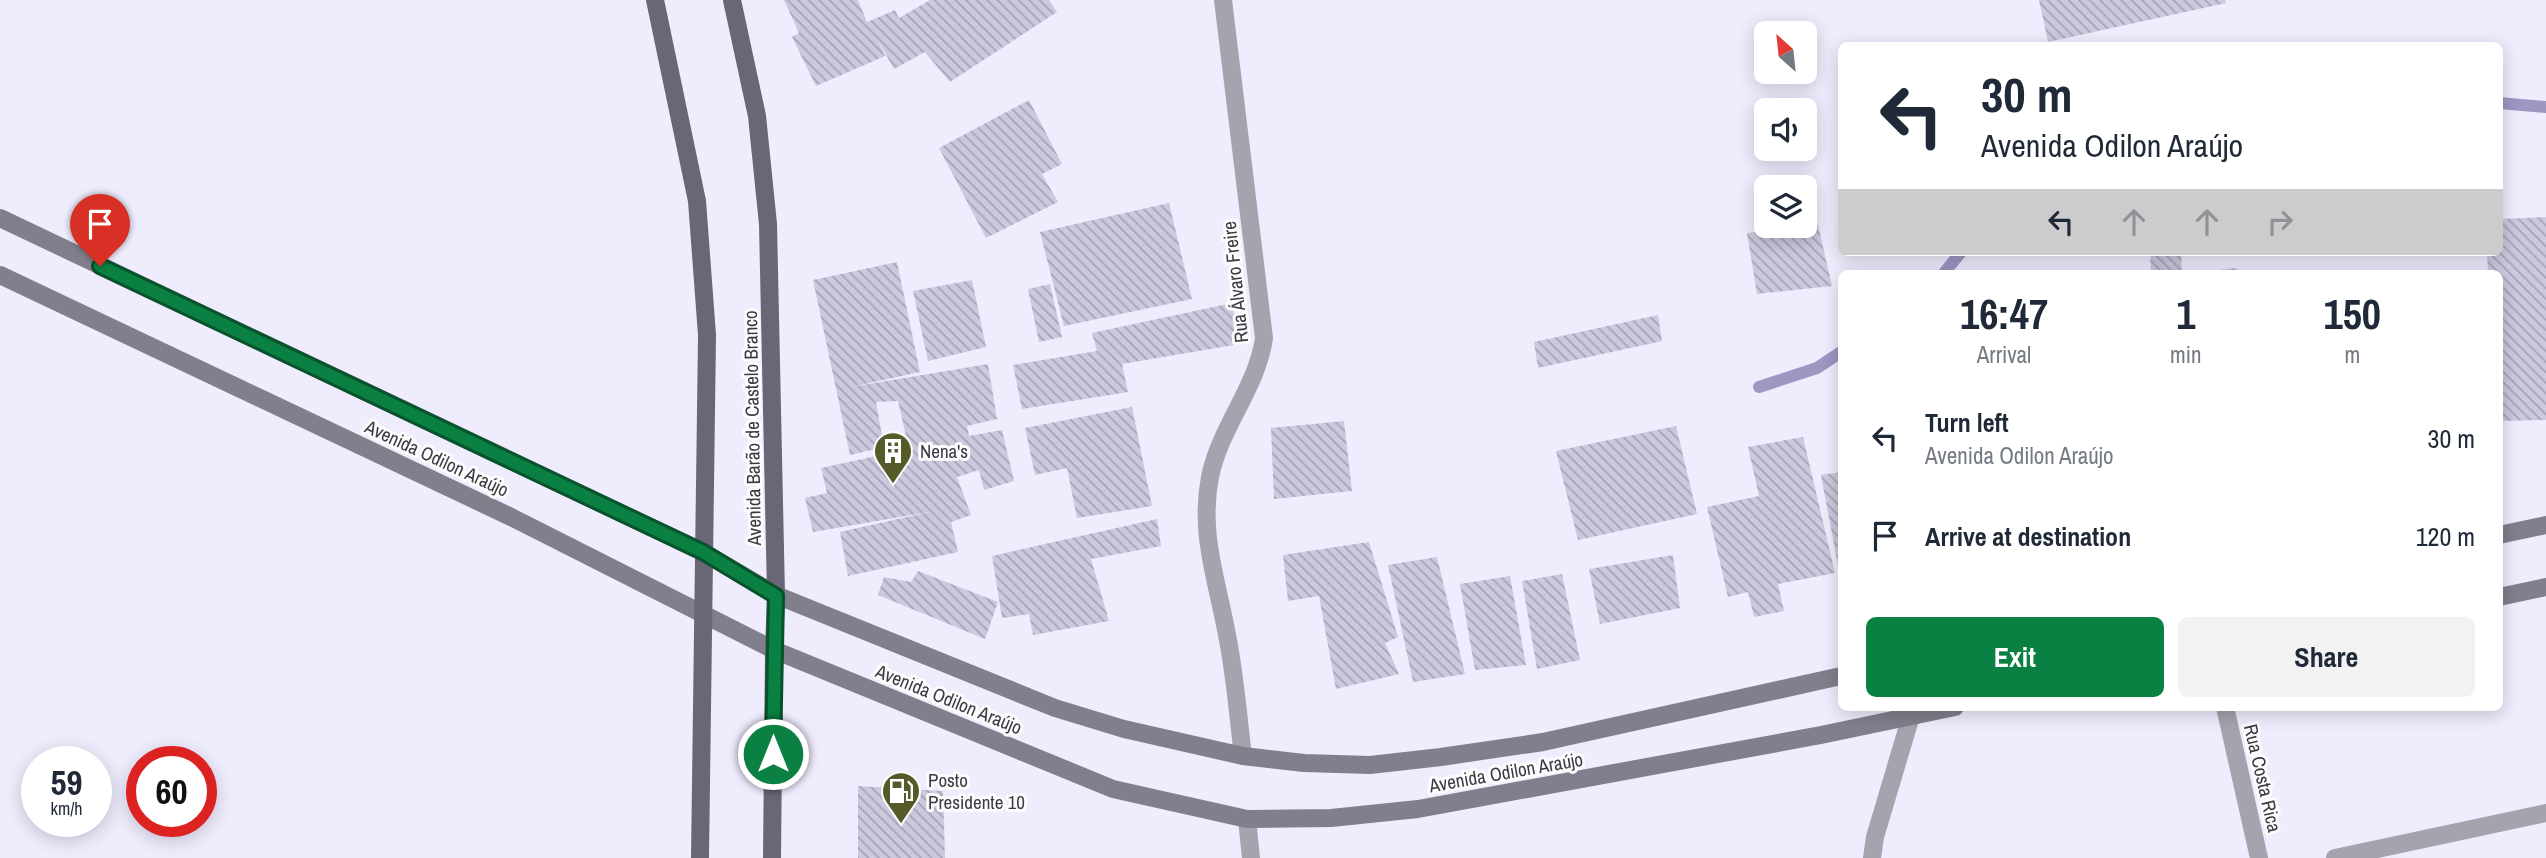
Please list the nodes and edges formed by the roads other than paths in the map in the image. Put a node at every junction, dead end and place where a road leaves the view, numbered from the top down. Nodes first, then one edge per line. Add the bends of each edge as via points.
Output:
1 (655, 0) edge
2 (732, 0) edge
3 (1223, 0) edge
4 (0, 218) edge
5 (0, 275) edge
6 (2546, 525) edge
7 (2503, 534) edge
8 (703, 552) junction
9 (2546, 587) edge
10 (776, 596) junction
11 (2503, 596) edge
12 (702, 615) junction
13 (774, 650) junction
14 (1838, 677) edge
15 (1935, 711) edge
16 (2226, 711) edge
17 (1911, 716) junction
18 (1243, 756) junction
19 (2546, 813) edge
20 (1247, 819) junction
21 (700, 858) edge
22 (772, 858) edge
23 (1251, 858) edge
24 (1872, 858) edge
25 (2259, 858) edge
26 (2335, 858) edge

1 - 8 main road via 697,201 707,335
2 - 10 main road, Avenida Barão de Castelo Branco via 757,116 768,224
3 - 18 street, Rua Álvaro Freire via 1264,338 1261,361 1210,477 1208,514 1207,544 1228,636
4 - 8 main road, Avenida Odilon Araújo
5 - 12 main road, Avenida Odilon Araújo via 511,517
6 - 7 main road
8 - 10 main road, Avenida Odilon Araújo
8 - 12 main road
9 - 11 main road
10 - 13 main road, Avenida Barão de Castelo Branco
10 - 18 main road, Avenida Odilon Araújo via 1055,708
12 - 13 main road, Avenida Odilon Araújo
12 - 21 main road
13 - 20 main road, Avenida Odilon Araújo via 1113,789
13 - 22 main road, Avenida Barão de Castelo Branco
14 - 18 main road, Avenida Odilon Araújo via 1542,742 1441,757 1370,765
15 - 17 main road, Avenida Odilon Araújo
16 - 25 street, Rua Costa Rica
17 - 20 main road, Avenida Odilon Araújo via 1418,809 1331,818
17 - 24 street
19 - 26 street
20 - 23 street

